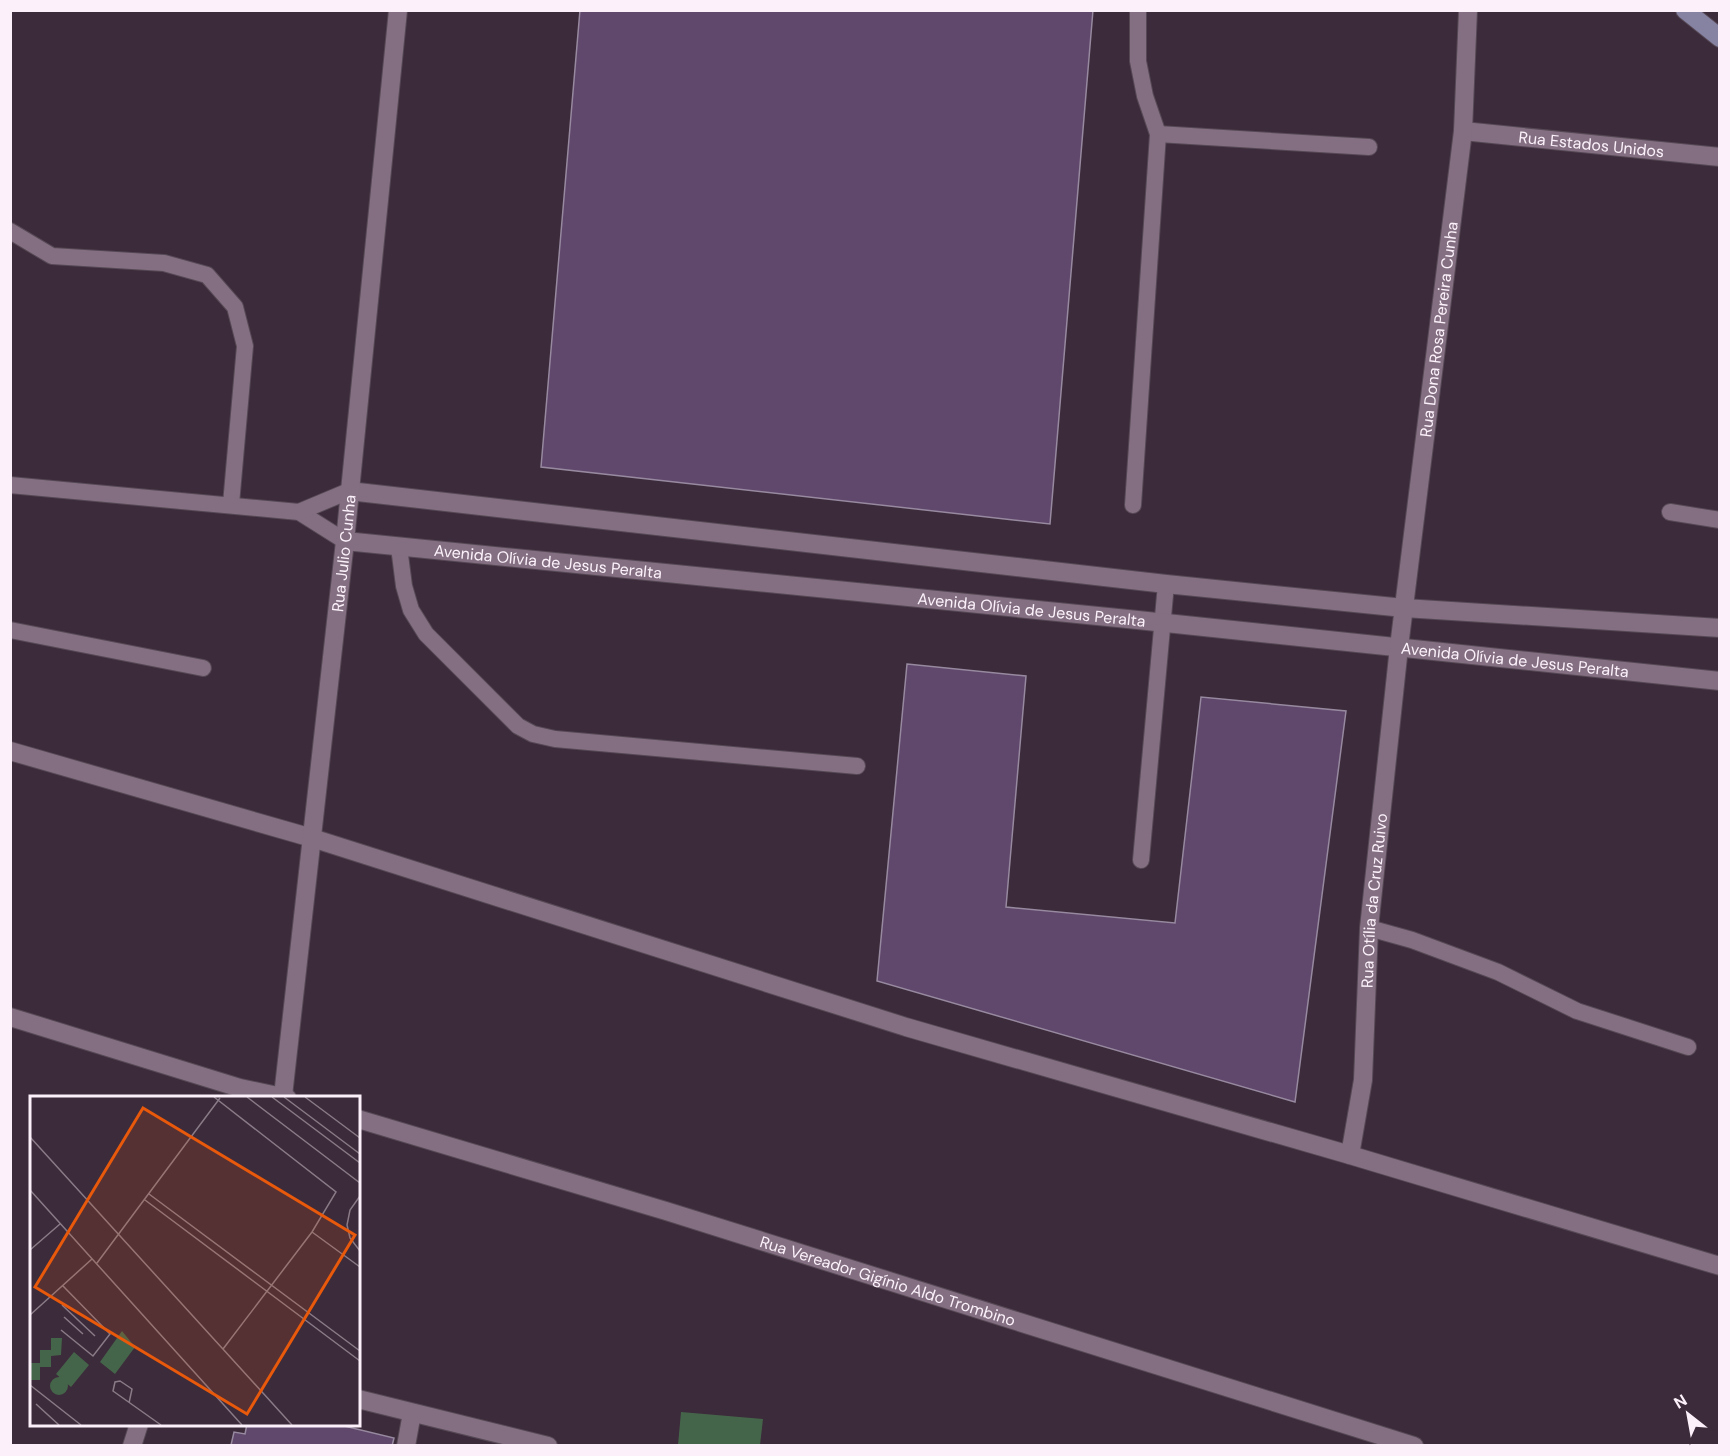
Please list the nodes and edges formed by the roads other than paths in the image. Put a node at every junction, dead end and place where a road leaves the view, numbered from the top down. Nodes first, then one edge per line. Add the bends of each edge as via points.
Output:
1 (398, 10) edge
2 (1138, 10) edge
3 (1468, 10) edge
4 (1685, 10) edge
5 (1719, 38) edge
6 (1463, 131) junction
7 (1158, 134) junction
8 (1369, 147) dead end
9 (1719, 156) edge
10 (10, 231) edge
11 (10, 485) edge
12 (349, 491) junction
13 (231, 504) junction
14 (1132, 505) dead end
15 (299, 512) junction
16 (1670, 512) dead end
17 (1719, 520) edge
18 (345, 541) junction
19 (399, 547) junction
20 (1166, 584) junction
21 (1404, 608) junction
22 (1164, 622) junction
23 (1719, 628) edge
24 (10, 630) edge
25 (1399, 647) junction
26 (203, 668) dead end
27 (1719, 681) edge
28 (10, 751) edge
29 (857, 766) dead end
30 (312, 838) junction
31 (1141, 860) dead end
32 (1369, 928) junction
33 (10, 1017) edge
34 (1688, 1047) dead end
35 (239, 1093) edge
36 (274, 1096) edge
37 (285, 1096) edge
38 (360, 1120) edge
39 (1350, 1155) junction
40 (1719, 1263) edge
41 (360, 1400) edge
42 (412, 1413) junction
43 (139, 1426) edge
44 (132, 1446) edge
45 (406, 1446) edge
46 (548, 1446) edge
47 (1414, 1446) edge

1 - 12 street, Rua Julio Cunha
2 - 7 lane via 1138,62
3 - 6 street, Rua Dona Rosa Pereira Cunha
4 - 5 street
6 - 9 street, Rua Estados Unidos
6 - 21 street, Rua Dona Rosa Pereira Cunha
7 - 8 lane
7 - 14 lane
10 - 13 lane via 52,256 164,263 207,275 235,307 245,346
11 - 13 lane
12 - 15 lane
12 - 18 street, Rua Julio Cunha
12 - 20 street
13 - 15 lane
15 - 18 lane
16 - 17 lane
18 - 19 street, Avenida Olívia de Jesus Peralta
18 - 30 street, Rua Julio Cunha
19 - 22 street, Avenida Olívia de Jesus Peralta
19 - 29 lane via 411,610 426,634 519,726 533,734 555,740
20 - 21 street
20 - 22 lane
21 - 23 street
21 - 25 street, Rua Dona Rosa Pereira Cunha
22 - 25 street, Avenida Olívia de Jesus Peralta
22 - 31 lane
24 - 26 lane
25 - 27 street, Avenida Olívia de Jesus Peralta
25 - 32 street, Rua Otília da Cruz Ruivo
28 - 30 street
30 - 37 street, Rua Julio Cunha
30 - 39 street via 906,1027
32 - 34 lane via 1412,939 1498,972 1577,1011
32 - 39 street, Rua Otília da Cruz Ruivo via 1363,1080
33 - 35 street
35 - 36 street
38 - 47 street, Rua Vereador Gigínio Aldo Trombino via 666,1211
39 - 40 street
41 - 42 street
42 - 45 street
42 - 46 street
43 - 44 street

